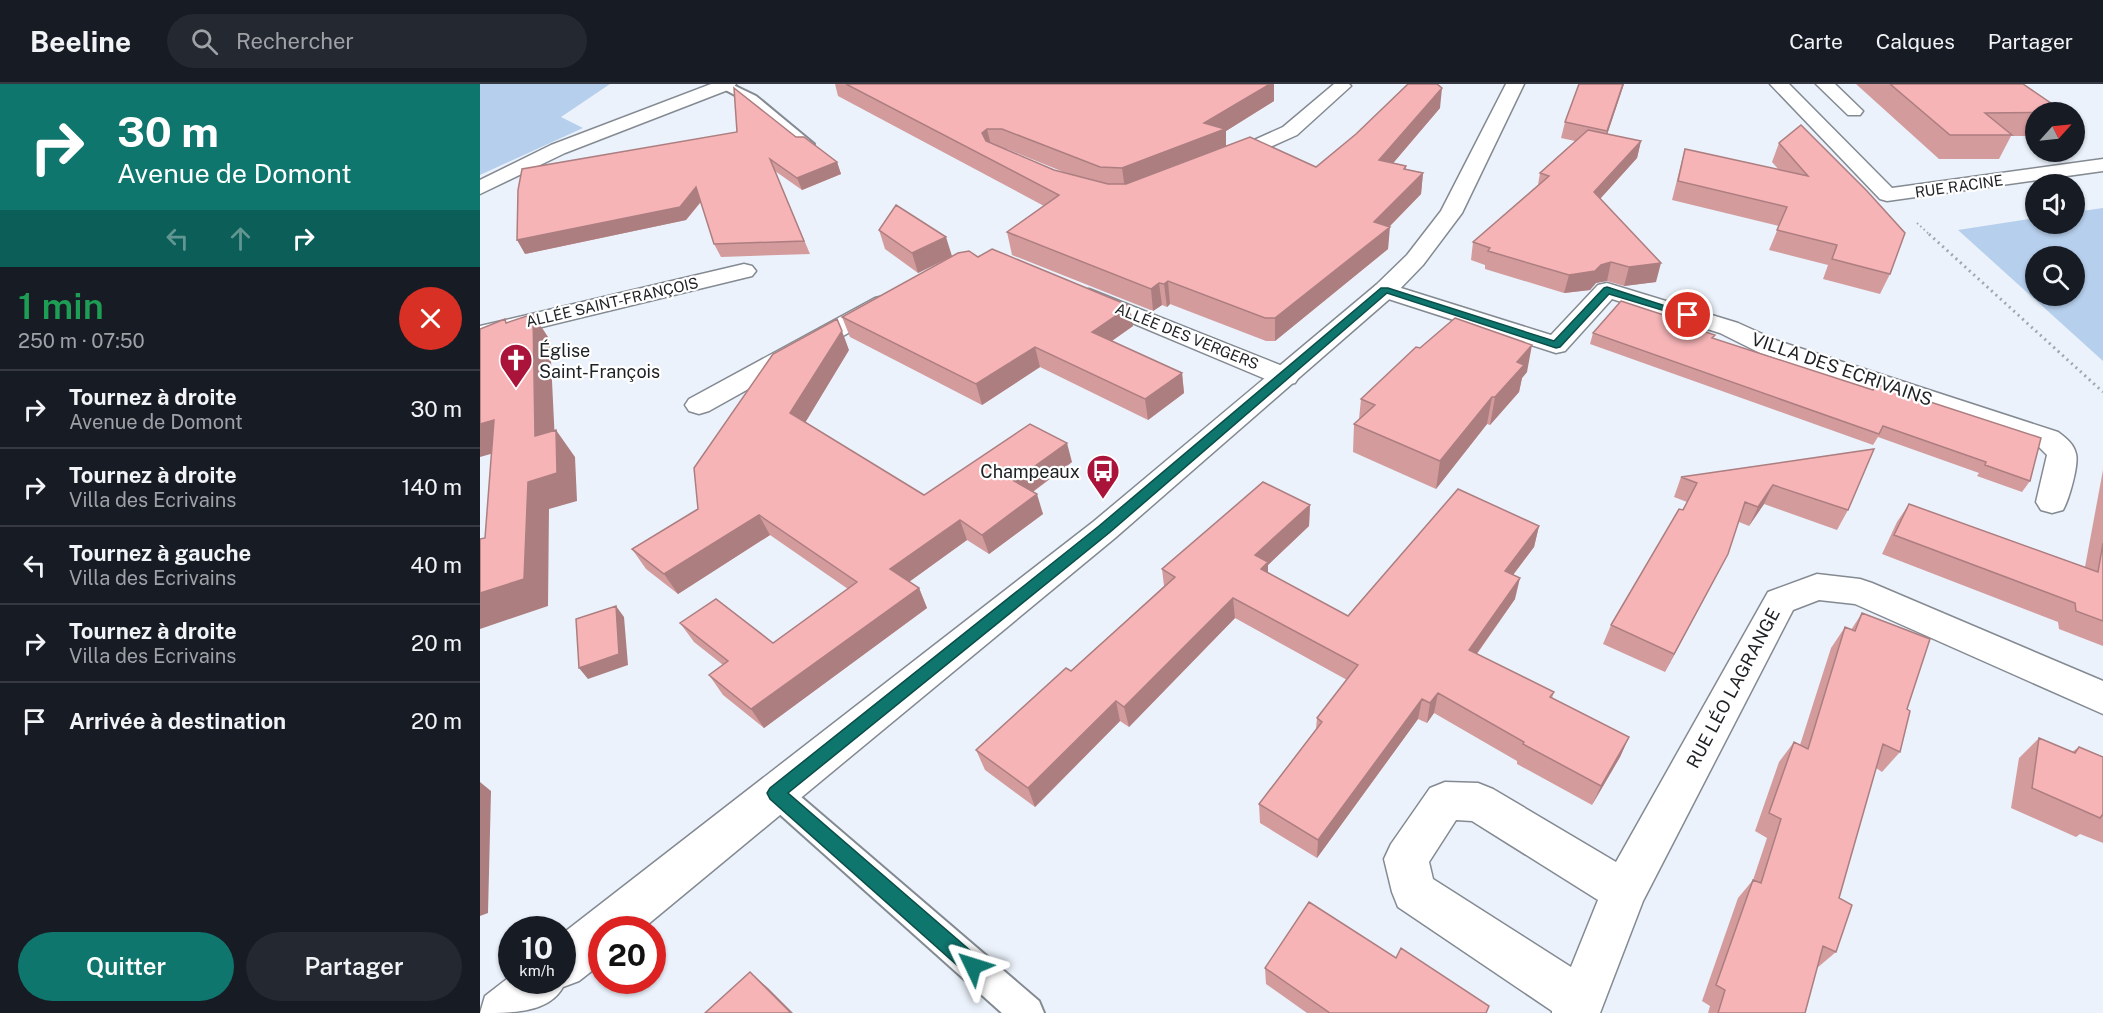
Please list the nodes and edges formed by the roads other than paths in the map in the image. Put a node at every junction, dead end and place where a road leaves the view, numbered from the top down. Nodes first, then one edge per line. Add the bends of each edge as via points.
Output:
1 (1515, 84) edge
2 (1779, 84) edge
3 (1825, 84) edge
4 (725, 85) edge
5 (1341, 85) edge
6 (1854, 111) dead end
7 (807, 144) edge
8 (2103, 165) edge
9 (1202, 168) edge
10 (480, 188) edge
11 (744, 271) dead end
12 (1066, 286) edge
13 (1385, 290) junction
14 (905, 292) edge
15 (480, 334) edge
16 (1286, 377) junction
17 (699, 405) dead end
18 (2052, 502) dead end
19 (2103, 698) edge
20 (776, 793) junction
21 (1624, 891) junction
22 (622, 916) edge
23 (588, 944) edge
24 (576, 953) edge
25 (526, 994) edge
26 (1578, 1007) edge
27 (502, 1013) edge
28 (1027, 1013) edge

1 - 13 street via 1451,213 1415,260
2 - 8 street, RUE RACINE via 1887,195
3 - 6 street
4 - 7 lane via 752,99
4 - 10 street via 558,149
5 - 9 street via 1300,125 1282,136
11 - 15 street, ALLÉE SAINT-FRANÇOIS
12 - 16 street, ALLÉE DES VERGERS
13 - 16 street
13 - 18 street, VILLA DES ECRIVAINS via 1556,345 1607,290 1729,328 1769,347 2048,439 2062,455
14 - 17 street
16 - 20 street via 1104,530
19 - 21 street, RUE LÉO LAGRANGE via 1860,592 1817,587 1780,601
20 - 22 street
20 - 28 lane
21 - 26 street, RUE LÉO LAGRANGE
21 - 26 street, RUE LÉO LAGRANGE via 1478,802 1445,801 1406,859 1414,892
23 - 24 street
25 - 27 street

